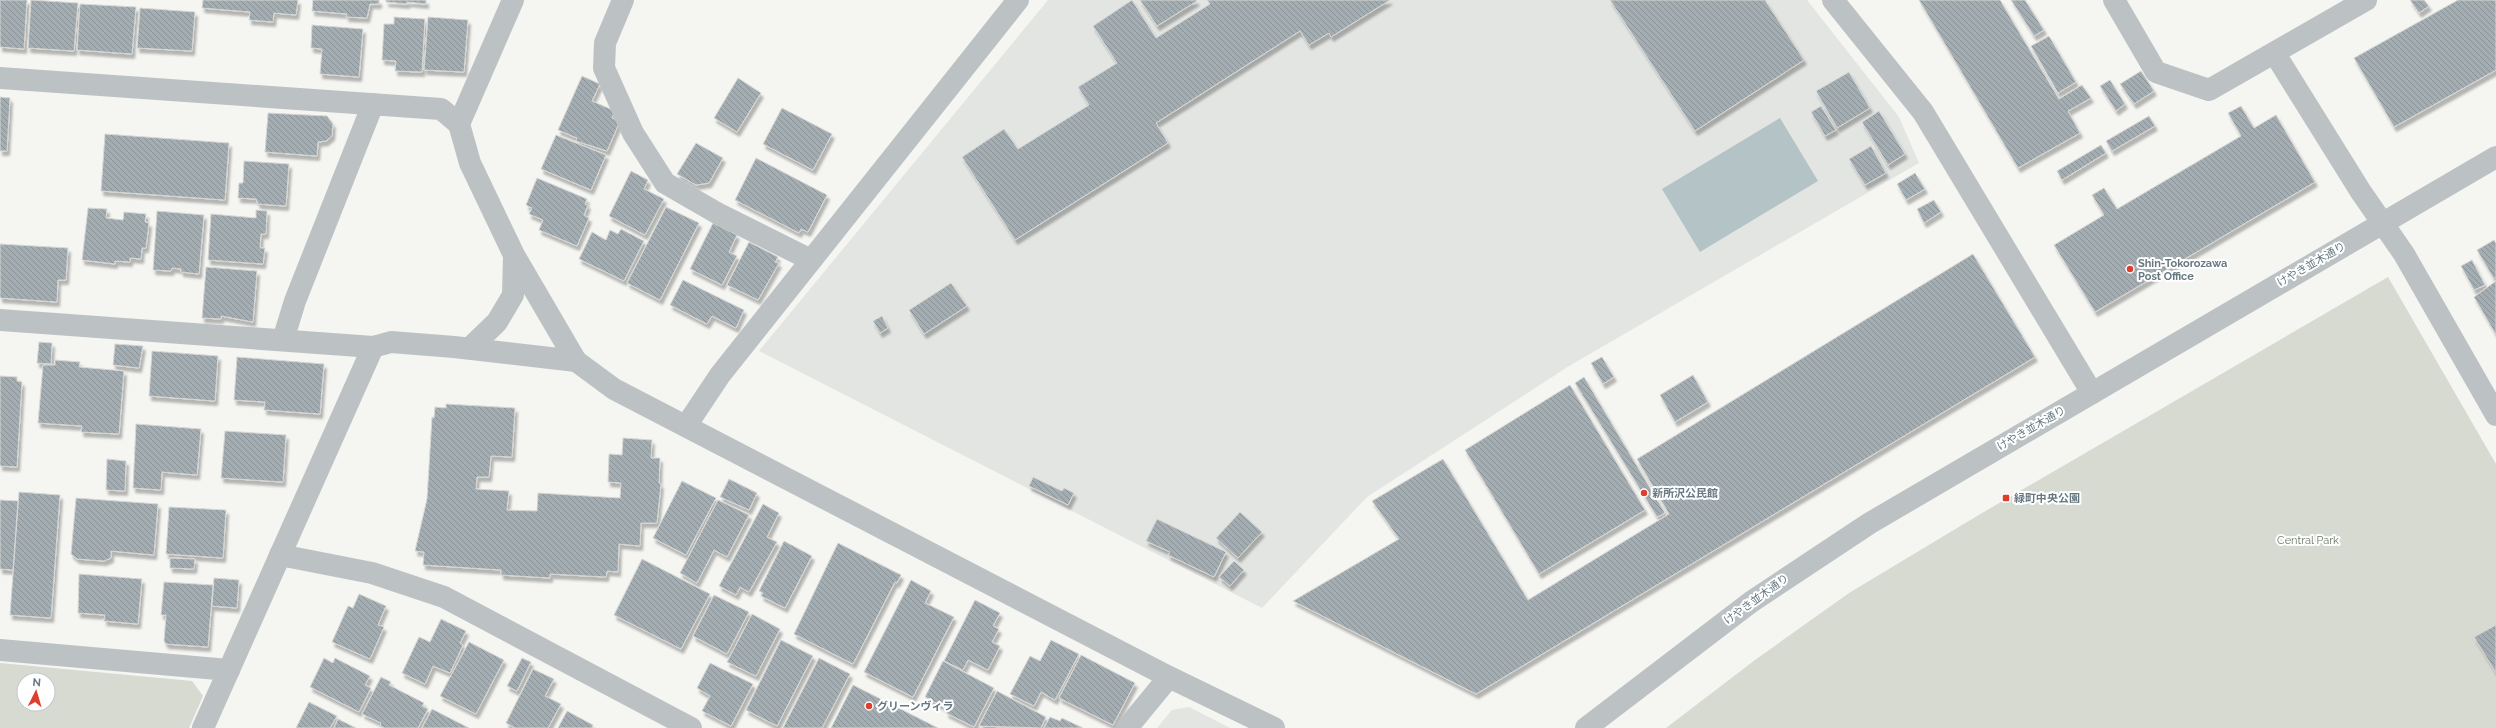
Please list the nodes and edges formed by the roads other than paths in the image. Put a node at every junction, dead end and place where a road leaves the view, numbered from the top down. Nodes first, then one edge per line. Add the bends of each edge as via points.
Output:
1 (513, 0) edge
2 (623, 0) edge
3 (1018, 0) edge
4 (1833, 0) edge
5 (2114, 0) edge
6 (2366, 0) edge
7 (2275, 54) junction
8 (0, 78) edge
9 (373, 104) junction
10 (459, 124) junction
11 (2496, 157) edge
12 (2383, 224) junction
13 (514, 255) junction
14 (811, 260) junction
15 (0, 320) edge
16 (283, 340) junction
17 (373, 347) junction
18 (470, 348) junction
19 (576, 361) junction
20 (2092, 393) junction
21 (2496, 415) edge
22 (686, 426) junction
23 (280, 555) junction
24 (0, 650) edge
25 (229, 670) junction
26 (1169, 677) junction
27 (203, 728) edge
28 (691, 728) edge
29 (1127, 728) edge
30 (1274, 728) edge
31 (1586, 728) edge

1 - 10 street
2 - 14 street via 605,43 604,68 633,133 665,183 717,213
3 - 14 street
4 - 20 street via 1923,112
5 - 7 street via 2156,72 2209,90
6 - 7 street
7 - 12 street
8 - 9 street
9 - 10 street via 441,109
9 - 16 street via 295,301
10 - 13 street via 470,164
11 - 12 street, けやき並木通り
12 - 20 street, けやき並木通り
12 - 21 street via 2404,254
13 - 18 street via 513,295 497,322
13 - 19 street
14 - 22 street via 720,375
15 - 16 street
16 - 17 street
17 - 18 street via 391,342
17 - 23 street
18 - 19 street
19 - 22 street via 614,389
20 - 31 street, けやき並木通り via 1809,561
22 - 26 street
23 - 25 street
23 - 28 street via 372,573 444,597
24 - 25 street
25 - 27 street
26 - 29 street
26 - 30 street

